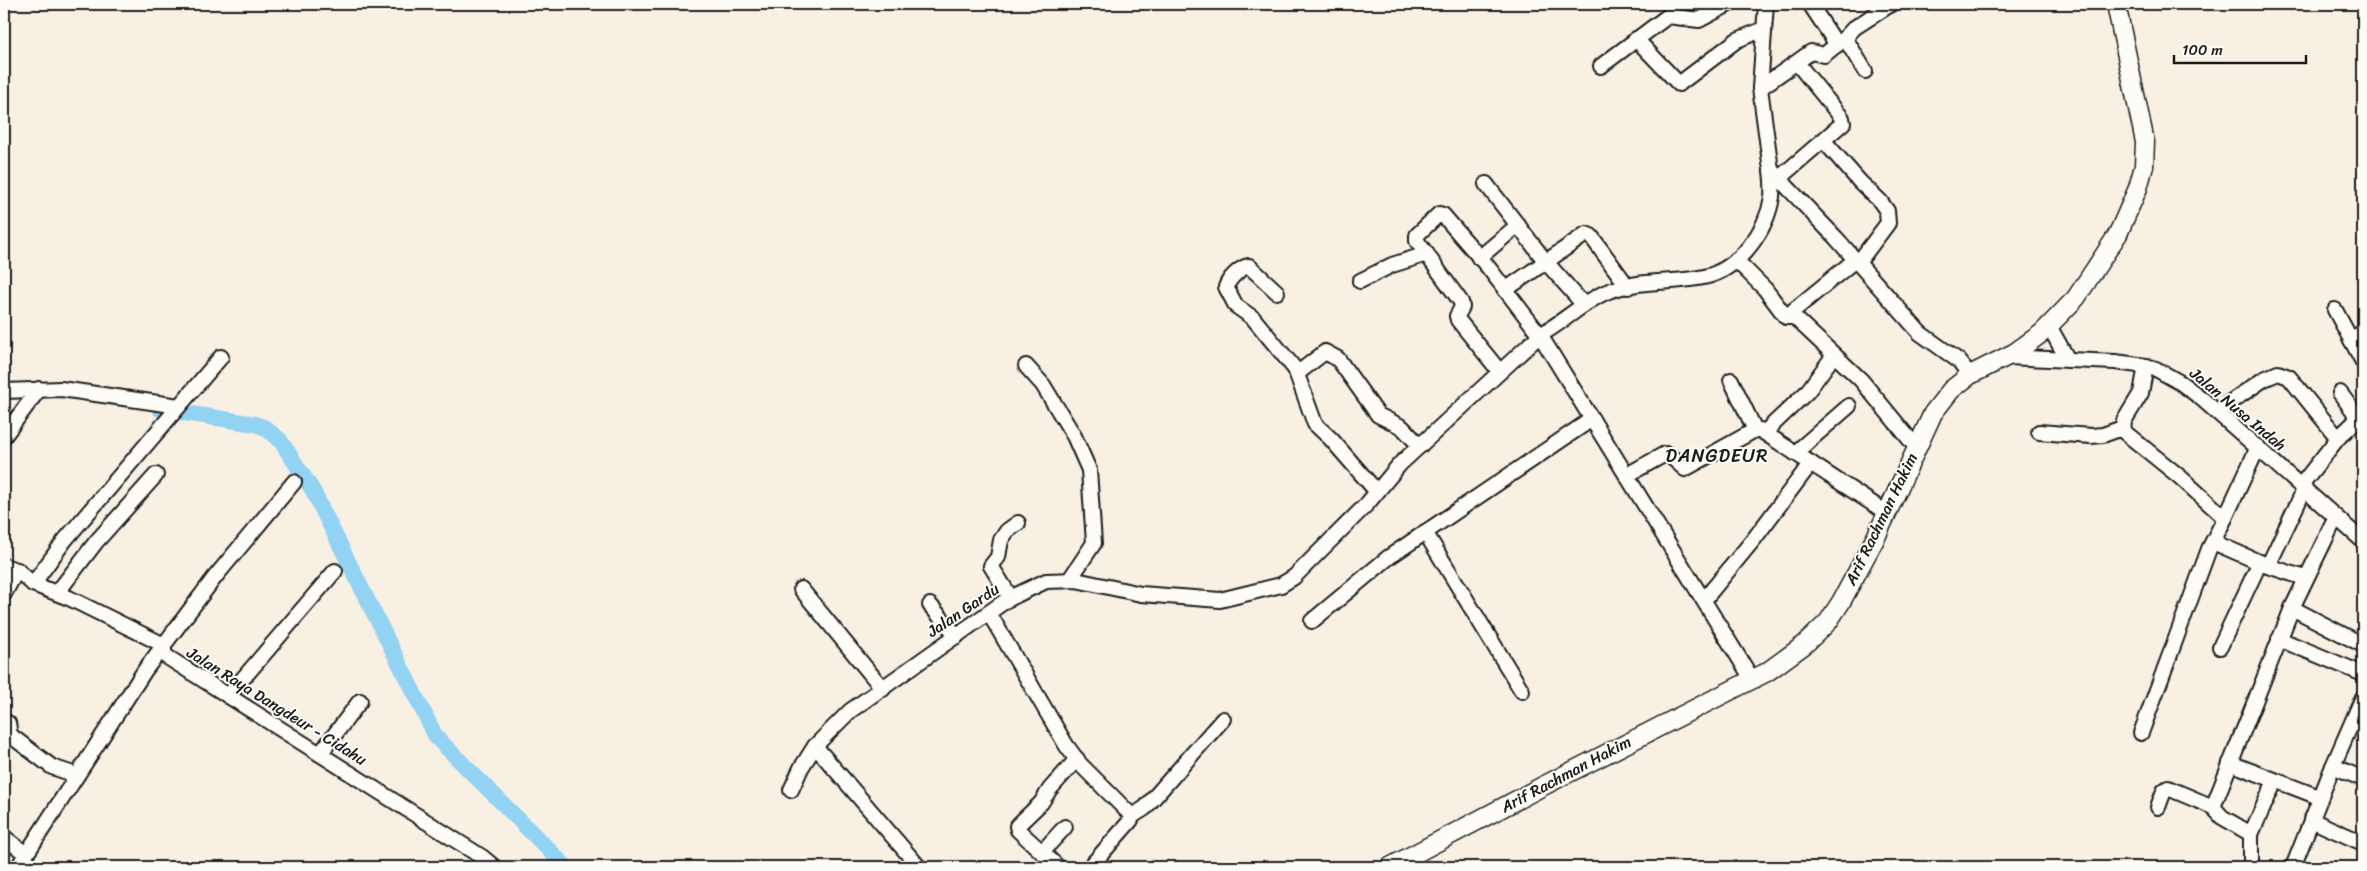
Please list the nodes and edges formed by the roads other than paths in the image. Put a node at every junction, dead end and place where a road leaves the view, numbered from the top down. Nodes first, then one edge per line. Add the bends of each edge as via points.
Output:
1 (1729, 4) edge
2 (1766, 4) edge
3 (1810, 4) edge
4 (1891, 4) edge
5 (2116, 4) edge
6 (1764, 30) junction
7 (1636, 39) junction
8 (1841, 42) junction
9 (1797, 63) junction
10 (1601, 66) dead end
11 (1865, 70) dead end
12 (1760, 88) junction
13 (1824, 141) junction
14 (1774, 176) junction
15 (1486, 184) dead end
16 (1518, 225) junction
17 (1427, 254) junction
18 (1479, 258) junction
19 (1736, 260) junction
20 (1856, 261) junction
21 (1546, 262) junction
22 (1360, 281) dead end
23 (1628, 287) junction
24 (1505, 290) junction
25 (1277, 292) dead end
26 (1584, 305) junction
27 (2335, 310) dead end
28 (1793, 317) junction
29 (2049, 326) junction
30 (2363, 332) edge
31 (1543, 340) junction
32 (2351, 340) junction
33 (1834, 355) junction
34 (2006, 356) junction
35 (221, 357) dead end
36 (2068, 360) junction
37 (2363, 362) edge
38 (1026, 366) dead end
39 (2146, 366) junction
40 (1500, 372) junction
41 (1298, 373) junction
42 (1970, 375) junction
43 (1730, 380) dead end
44 (4, 391) edge
45 (36, 392) junction
46 (2340, 393) dead end
47 (1849, 406) dead end
48 (174, 411) junction
49 (2216, 412) junction
50 (1592, 419) junction
51 (2361, 419) edge
52 (2122, 428) junction
53 (1760, 431) junction
54 (2039, 432) dead end
55 (4, 436) edge
56 (2338, 438) junction
57 (1420, 446) junction
58 (1916, 447) junction
59 (2258, 447) junction
60 (1795, 452) junction
61 (1811, 463) junction
62 (156, 475) dead end
63 (1627, 475) junction
64 (294, 482) dead end
65 (2303, 486) junction
66 (1377, 492) junction
67 (1887, 513) junction
68 (2336, 517) junction
69 (2225, 518) junction
70 (1018, 524) dead end
71 (1425, 532) junction
72 (2363, 541) edge
73 (2213, 542) junction
74 (2264, 564) junction
75 (10, 568) edge
76 (335, 571) dead end
77 (2305, 578) junction
78 (1070, 579) junction
79 (33, 584) junction
80 (801, 589) dead end
81 (57, 593) junction
82 (4, 594) edge
83 (1011, 598) junction
84 (1704, 600) junction
85 (930, 605) dead end
86 (2292, 608) junction
87 (989, 613) junction
88 (1312, 620) dead end
89 (957, 636) junction
90 (2279, 639) junction
91 (2363, 645) edge
92 (164, 646) junction
93 (2220, 647) dead end
94 (2363, 674) edge
95 (1752, 679) junction
96 (883, 689) junction
97 (1522, 691) dead end
98 (228, 696) junction
99 (2363, 697) edge
100 (360, 701) dead end
101 (1223, 719) dead end
102 (2358, 724) edge
103 (5, 725) edge
104 (2141, 733) dead end
105 (815, 746) junction
106 (320, 754) junction
107 (1076, 759) junction
108 (2230, 763) junction
109 (2333, 766) junction
110 (76, 775) junction
111 (2363, 778) edge
112 (2275, 781) junction
113 (791, 790) dead end
114 (2320, 797) junction
115 (2158, 807) dead end
116 (2213, 807) junction
117 (1131, 817) junction
118 (2311, 820) junction
119 (1065, 826) dead end
120 (2251, 834) junction
121 (4, 837) edge
122 (2363, 843) edge
123 (1042, 852) junction
124 (26, 854) junction
125 (18, 867) edge
126 (494, 867) edge
127 (919, 867) edge
128 (1058, 867) edge
129 (1090, 867) edge
130 (1390, 867) edge
131 (2251, 867) edge
132 (2293, 867) edge

1 - 7 street via 1699,20 1668,16
2 - 6 street, Jalan Gardu
3 - 8 street
4 - 8 street via 1854,28
5 - 29 main road, Arif Rachman Hakim via 2145,142 2144,166 2118,234 2076,298
6 - 7 street via 1737,40 1679,84
6 - 12 street, Jalan Gardu
7 - 10 street
8 - 9 street via 1824,55 1812,52
8 - 11 street
9 - 12 street
9 - 13 street via 1842,118 1841,125
12 - 14 street, Jalan Gardu
13 - 14 street
13 - 20 street via 1887,211 1888,223
14 - 19 street, Jalan Gardu via 1772,196 1759,232
14 - 20 street
15 - 16 street
16 - 18 street
16 - 21 street
17 - 18 street via 1416,237 1441,214
17 - 22 street via 1392,265
17 - 40 street via 1461,302 1462,307 1456,316 1458,320
18 - 24 street
19 - 23 street, Jalan Gardu via 1706,277
19 - 28 street via 1765,289 1786,317
20 - 28 street via 1793,311
20 - 42 street via 1920,333 1959,361
21 - 23 street via 1588,234
21 - 24 street
21 - 26 street
23 - 26 street, Jalan Gardu via 1604,293
24 - 31 street
25 - 41 street via 1249,266 1226,286 1236,306 1256,321
26 - 31 street, Jalan Gardu
27 - 32 street
28 - 33 street
29 - 34 main road, Arif Rachman Hakim via 2030,343
29 - 36 street
30 - 32 street
31 - 40 street, Jalan Gardu
31 - 50 street
32 - 37 street
33 - 53 street via 1807,392
33 - 58 street via 1865,384
34 - 36 street, Jalan Nusa Indah
34 - 42 main road, Arif Rachman Hakim
35 - 48 street
36 - 39 street, Jalan Nusa Indah
38 - 78 street via 1043,385 1074,436 1089,470 1094,543
39 - 49 street, Jalan Nusa Indah via 2181,383
39 - 52 street via 2141,393
40 - 57 street, Jalan Gardu
41 - 57 street via 1324,352 1334,356 1378,415 1402,427
41 - 66 street via 1315,424
42 - 58 main road, Arif Rachman Hakim via 1951,390 1933,413
43 - 53 street
44 - 45 street
45 - 48 street via 61,390
45 - 55 street
46 - 51 street
47 - 60 street
48 - 79 street via 65,540
49 - 56 street via 2278,373 2290,377
49 - 59 street, Jalan Nusa Indah
50 - 63 street
50 - 71 street
51 - 56 street
52 - 54 street via 2097,436
52 - 69 street
53 - 60 street
53 - 63 street via 1685,469 1665,454
56 - 65 street
57 - 66 street, Jalan Gardu
58 - 67 main road, Arif Rachman Hakim
59 - 65 street, Jalan Nusa Indah
59 - 69 street
60 - 61 street
61 - 67 street
61 - 84 street
62 - 81 street via 81,560
63 - 84 street
64 - 92 street via 215,577
65 - 68 street, Jalan Nusa Indah
65 - 74 street
66 - 78 street, Jalan Gardu via 1288,582 1230,599 1141,594
67 - 95 main road, Arif Rachman Hakim via 1828,622 1804,645
68 - 72 street, Jalan Nusa Indah
68 - 77 street
69 - 73 street
70 - 83 street via 1000,540 999,555 991,566
71 - 88 street via 1381,563
71 - 97 street
73 - 74 street
73 - 104 street
74 - 77 street
74 - 93 street
75 - 79 street, Jalan Raya Dangdeur - Cidahu
75 - 82 street
76 - 98 street
77 - 86 street
78 - 83 street, Jalan Gardu via 1046,581
79 - 81 street, Jalan Raya Dangdeur - Cidahu
80 - 96 street
81 - 92 street, Jalan Raya Dangdeur - Cidahu
83 - 87 street, Jalan Gardu
84 - 95 street
85 - 89 street
86 - 90 street
86 - 91 street
87 - 89 street, Jalan Gardu
87 - 107 street
89 - 96 street, Jalan Gardu
90 - 94 street
90 - 108 street
92 - 98 street, Jalan Raya Dangdeur - Cidahu via 164,655
92 - 110 street
95 - 130 main road, Arif Rachman Hakim
96 - 105 street, Jalan Gardu via 850,711
98 - 106 street, Jalan Raya Dangdeur - Cidahu
99 - 102 street
100 - 106 street
101 - 117 street via 1145,808
102 - 109 street
103 - 110 street via 10,735 52,767
105 - 113 street, Jalan Gardu
105 - 127 street
106 - 126 street, Jalan Raya Dangdeur - Cidahu
107 - 117 street via 1128,810
107 - 123 street via 1042,803 1018,825 1018,830
108 - 112 street
108 - 116 street
109 - 111 street
109 - 114 street
110 - 124 street
112 - 114 street
112 - 120 street
114 - 118 street
115 - 116 street via 2168,788
116 - 120 street via 2222,817
117 - 129 street
118 - 122 street
118 - 132 street
119 - 123 street
120 - 131 street
121 - 124 street
123 - 128 street
124 - 125 street

